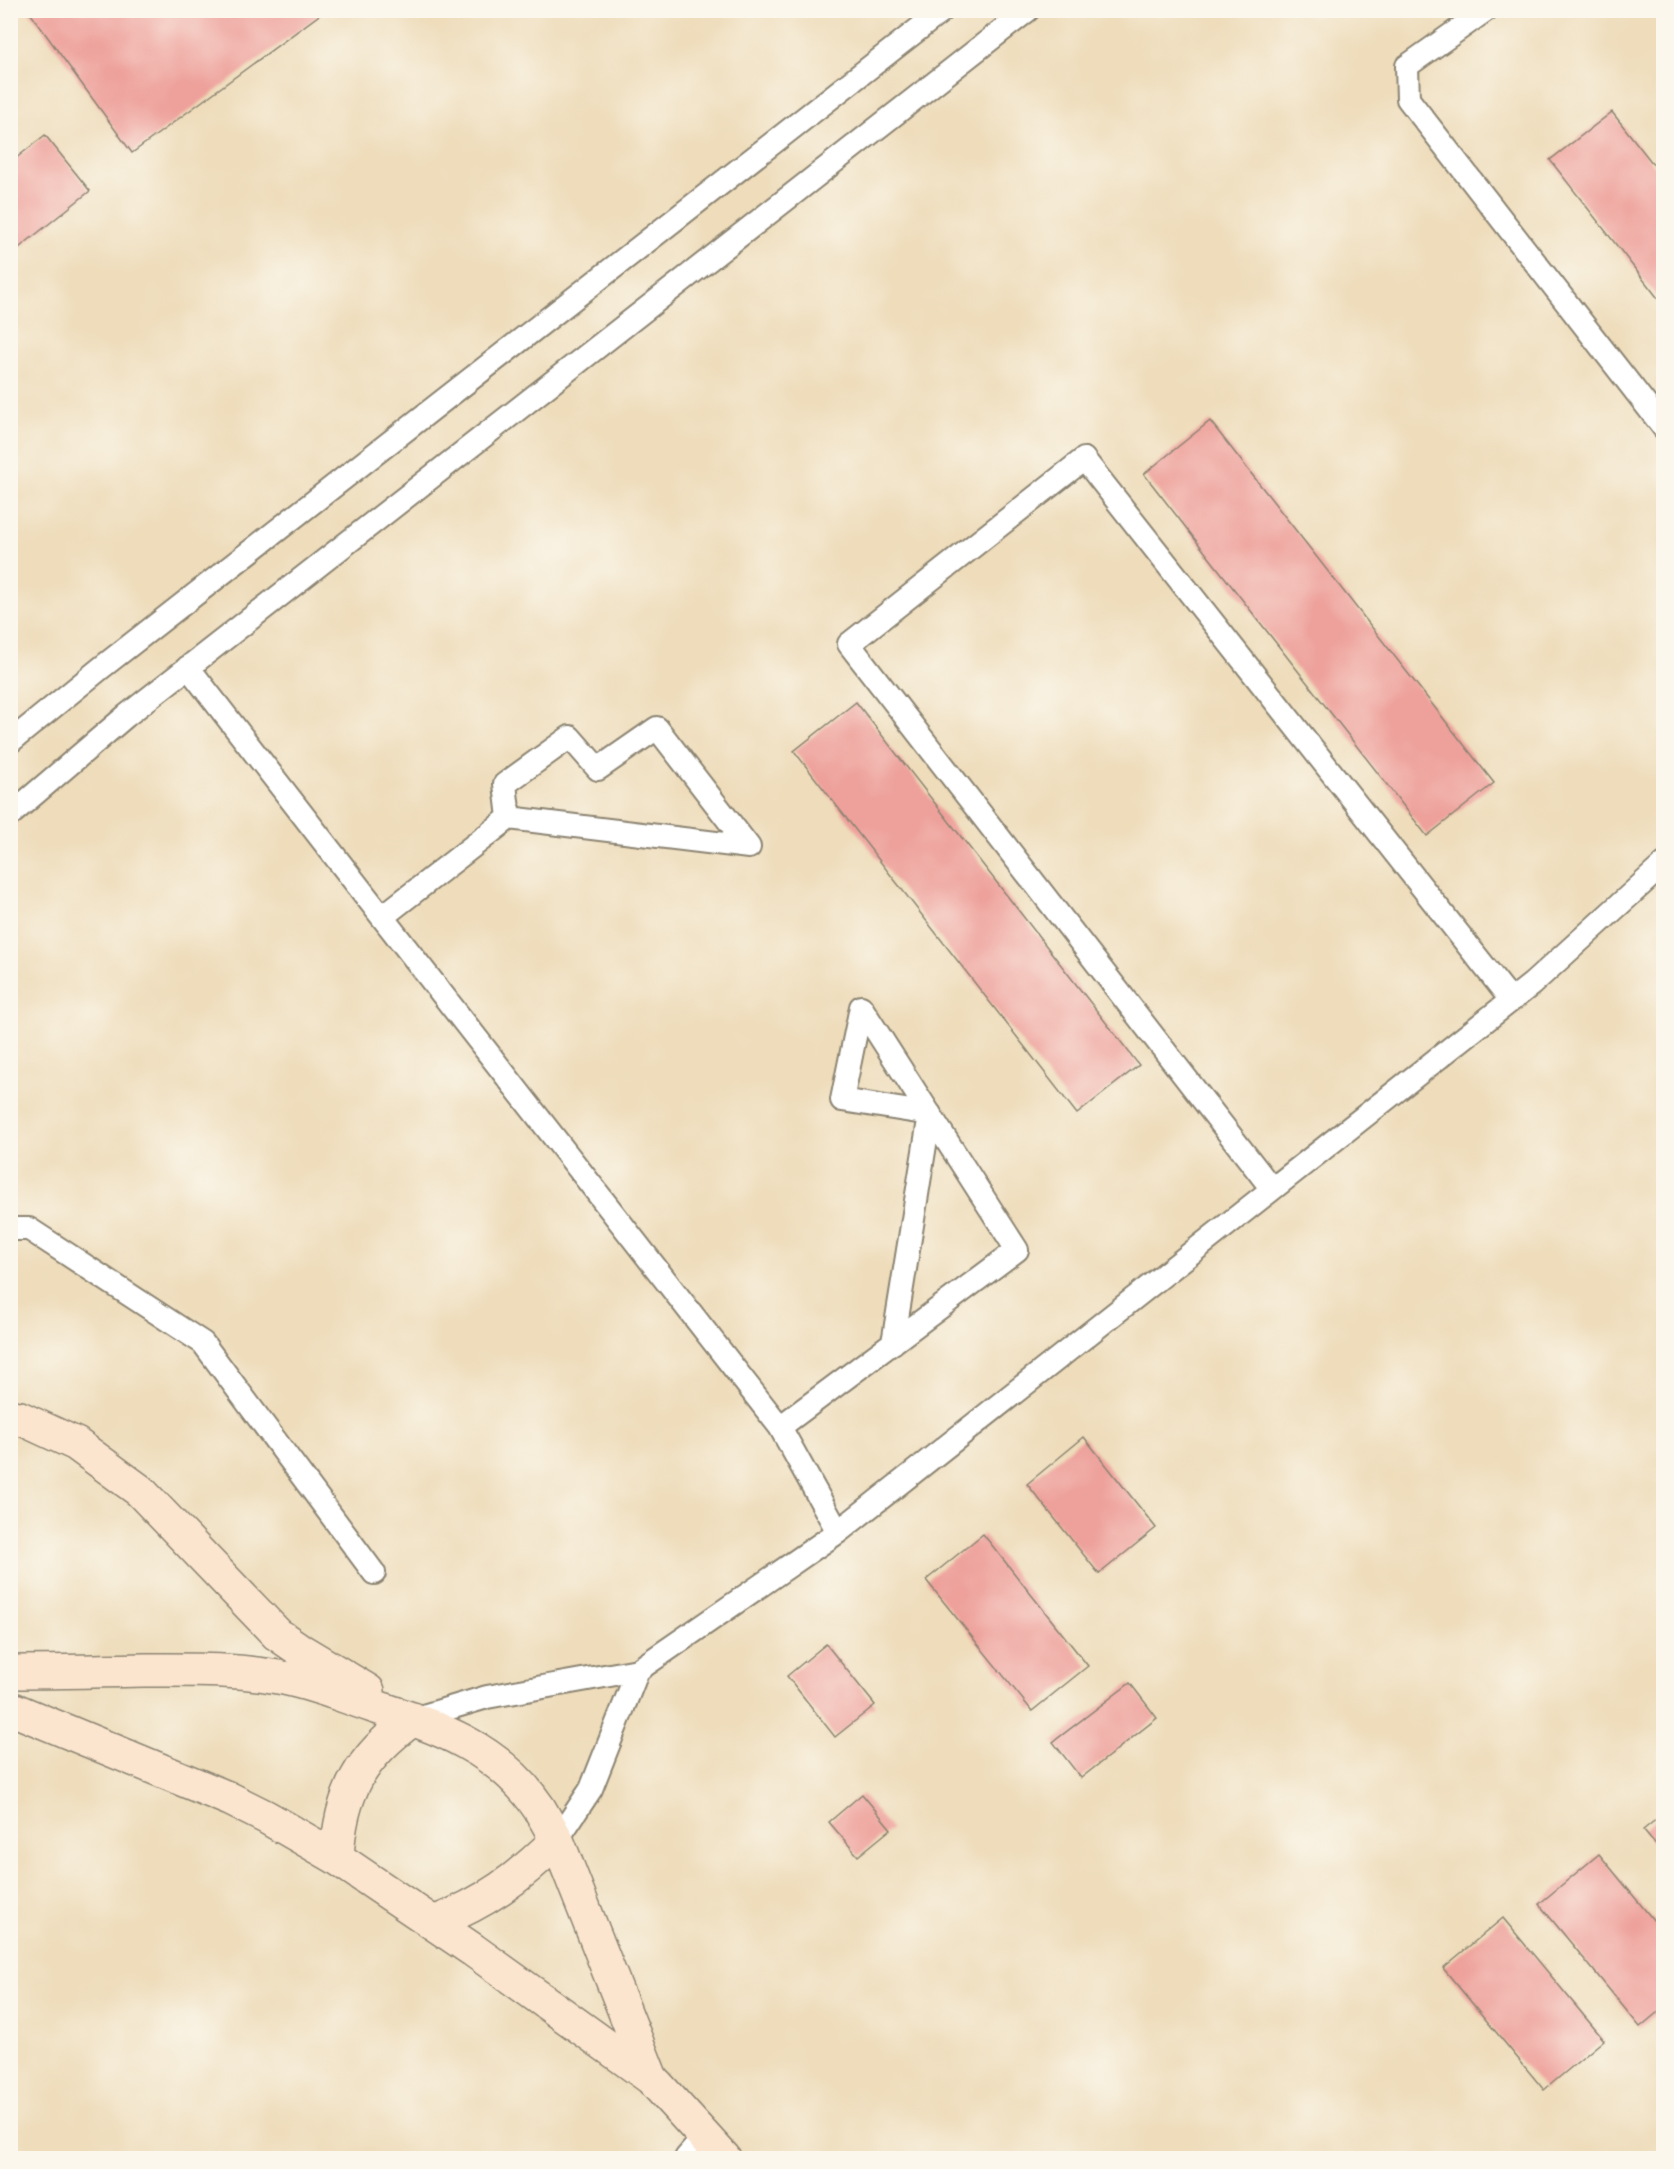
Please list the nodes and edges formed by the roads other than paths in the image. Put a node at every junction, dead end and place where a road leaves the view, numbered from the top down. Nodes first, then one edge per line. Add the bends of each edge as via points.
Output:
1 (943, 10) edge
2 (1028, 10) edge
3 (1486, 10) edge
4 (1664, 428) edge
5 (188, 668) junction
6 (10, 742) edge
7 (10, 815) edge
8 (509, 818) junction
9 (1664, 864) edge
10 (382, 917) junction
11 (1511, 1000) junction
12 (930, 1114) junction
13 (1272, 1190) junction
14 (10, 1229) edge
15 (893, 1343) junction
16 (10, 1417) edge
17 (780, 1427) junction
18 (838, 1532) junction
19 (374, 1573) dead end
20 (638, 1670) junction
21 (10, 1672) edge
22 (10, 1708) edge
23 (413, 1719) junction
24 (557, 1840) junction
25 (337, 1858) junction
26 (434, 1923) junction
27 (651, 2078) junction
28 (705, 2151) edge

1 - 6 lane
2 - 5 lane
3 - 4 lane via 1407,66 1407,99
5 - 7 lane
5 - 10 lane
8 - 8 lane via 505,784 570,737 598,769 657,728 749,847
8 - 10 lane
9 - 11 lane
10 - 17 lane
11 - 13 lane
11 - 13 lane via 1084,459 849,644
12 - 12 lane via 898,1065 861,1007 842,1100
12 - 15 lane
12 - 15 lane via 1017,1250
13 - 18 lane
14 - 19 lane via 29,1229 203,1343
15 - 17 lane
16 - 23 main road via 76,1444 140,1491 277,1634
17 - 18 lane
18 - 20 lane
20 - 23 lane via 487,1697
20 - 24 lane via 591,1789
21 - 23 main road via 252,1672 281,1677
22 - 25 main road via 230,1799
23 - 24 main road via 442,1729 496,1761 538,1807
23 - 25 main road via 371,1755 356,1778 338,1830
24 - 26 main road via 488,1898
24 - 27 main road
25 - 26 main road
26 - 27 main road
27 - 28 main road

